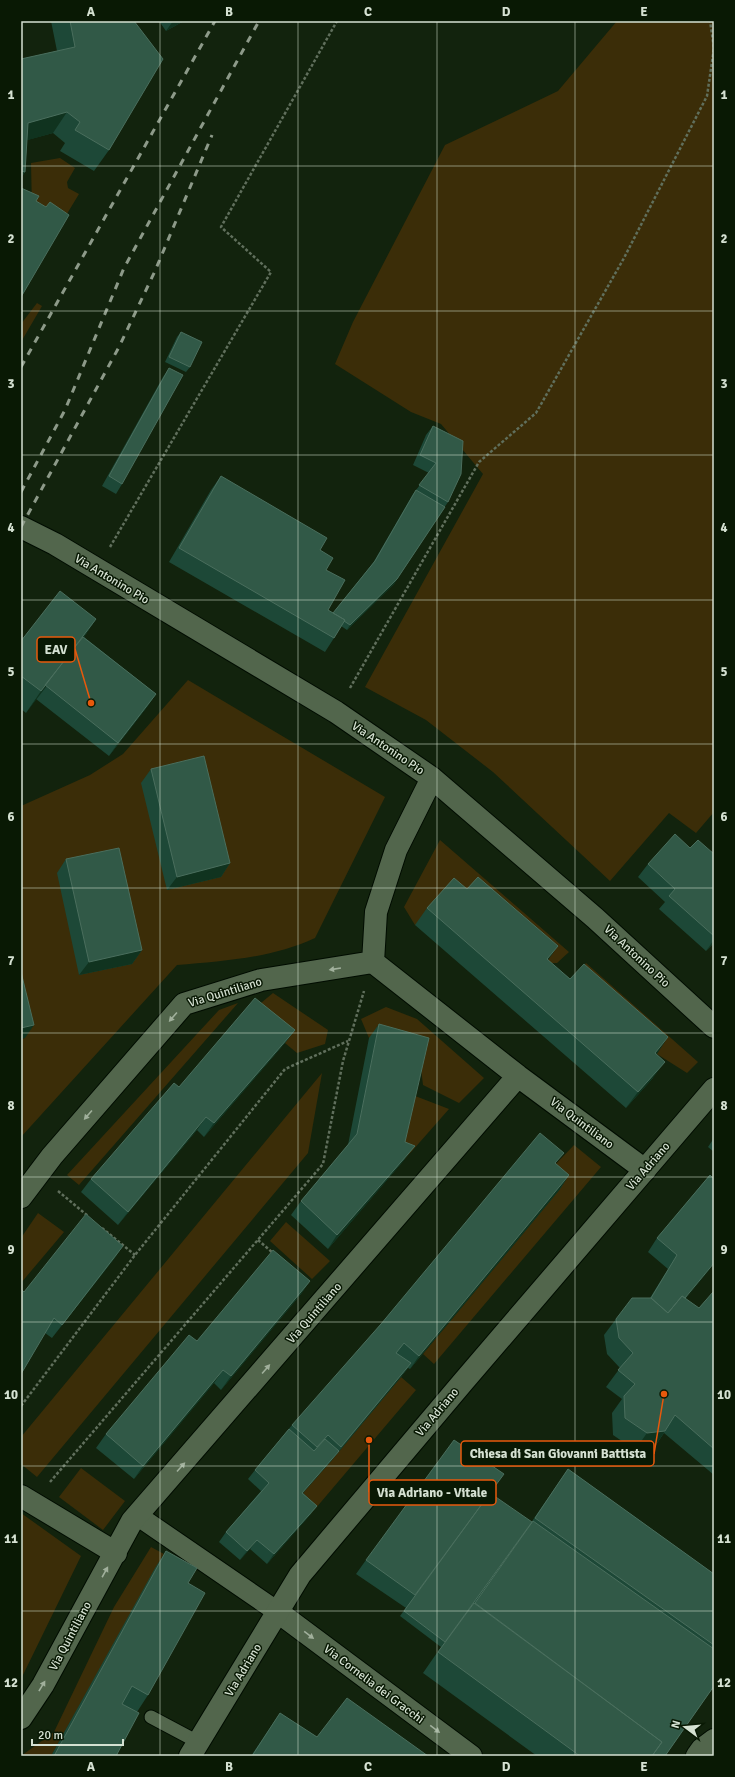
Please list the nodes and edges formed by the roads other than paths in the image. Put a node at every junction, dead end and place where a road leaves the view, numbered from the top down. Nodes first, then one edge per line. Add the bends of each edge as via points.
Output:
1 (21, 527) edge
2 (432, 778) junction
3 (373, 962) junction
4 (714, 1027) edge
5 (518, 1076) junction
6 (714, 1090) edge
7 (645, 1170) junction
8 (21, 1197) edge
9 (26, 1500) edge
10 (138, 1516) junction
11 (116, 1553) junction
12 (278, 1612) junction
13 (151, 1717) edge
14 (21, 1718) edge
15 (714, 1740) edge
16 (194, 1749) edge
17 (471, 1756) edge
18 (697, 1756) edge

1 - 2 street, Via Antonino Pio via 336,712
2 - 3 street via 396,850 376,912
2 - 4 street, Via Antonino Pio via 595,918
3 - 5 street, Via Quintiliano
3 -> 8 street, Via Quintiliano via 261,980 184,1004 52,1156
5 - 7 street, Via Quintiliano
10 -> 5 street, Via Quintiliano
6 - 7 street, Via Adriano
7 - 12 street, Via Adriano via 300,1575
9 - 11 street
10 - 11 street, Via Quintiliano via 132,1521
10 - 12 street
14 -> 11 street, Via Quintiliano via 43,1685
12 - 16 street, Via Adriano
12 -> 17 street, Via Cornelia dei Gracchi
13 - 16 lane
15 - 18 street

